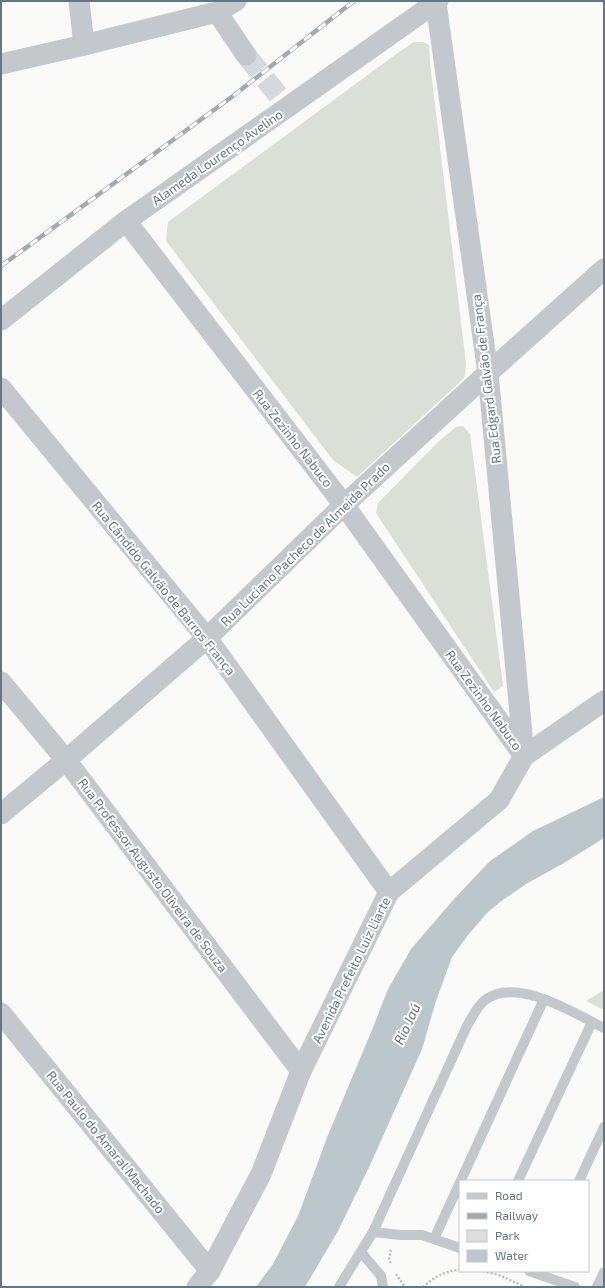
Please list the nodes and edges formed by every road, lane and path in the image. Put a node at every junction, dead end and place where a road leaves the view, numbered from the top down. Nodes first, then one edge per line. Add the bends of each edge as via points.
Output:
1 (79, 1) edge
2 (236, 1) edge
3 (437, 2) edge
4 (217, 12) junction
5 (84, 46) junction
6 (246, 55) tunnel mouth
7 (1, 64) edge
8 (126, 221) junction
9 (604, 269) edge
10 (1, 320) edge
11 (488, 373) junction
12 (1, 388) edge
13 (344, 505) junction
14 (207, 638) junction
15 (1, 682) edge
16 (604, 701) edge
17 (524, 756) junction
18 (66, 760) junction
19 (1, 814) edge
20 (389, 892) junction
21 (544, 998) junction
22 (1, 1013) edge
23 (592, 1022) junction
24 (604, 1028) edge
25 (301, 1071) junction
26 (604, 1127) edge
27 (461, 1180) edge
28 (518, 1180) edge
29 (579, 1180) edge
30 (459, 1184) edge
31 (373, 1232) junction
32 (401, 1235) junction
33 (434, 1239) junction
34 (459, 1248) edge
35 (361, 1252) junction
36 (392, 1267) dead end
37 (459, 1270) edge
38 (210, 1271) junction
39 (488, 1272) edge
40 (534, 1272) edge
41 (604, 1272) edge
42 (395, 1273) dead end
43 (197, 1287) edge
44 (339, 1287) edge
45 (383, 1287) edge
46 (405, 1287) edge
47 (423, 1287) edge
48 (525, 1287) edge
49 (575, 1287) edge
50 (597, 1287) edge

1 - 5 street
2 - 4 street
3 - 8 street, Alameda Lourenço Avelino via 282,101
3 - 11 street, Rua Edgard Galvão de França
4 - 5 street
4 - 6 street
5 - 7 street
8 - 10 street, Alameda Lourenço Avelino
8 - 13 street, Rua Zezinho Nabuco
9 - 11 street, Rua Luciano Pacheco de Almeida Prado
11 - 13 street, Rua Luciano Pacheco de Almeida Prado
11 - 17 street, Rua Edgard Galvão de França
12 - 14 street, Rua Cândido Galvão de Barros França
13 - 14 street, Rua Luciano Pacheco de Almeida Prado
13 - 17 street, Rua Zezinho Nabuco
14 - 18 street, Rua Luciano Pacheco de Almeida Prado
14 - 20 street, Rua Cândido Galvão de Barros França
15 - 18 street, Rua Professor Augusto Oliveira de Souza
16 - 17 street, Avenida Prefeito Luiz Liarte
17 - 20 street, Avenida Prefeito Luiz Liarte via 499,800
18 - 19 street, Rua Luciano Pacheco de Almeida Prado
18 - 25 street, Rua Professor Augusto Oliveira de Souza
20 - 25 street, Avenida Prefeito Luiz Liarte
21 - 23 lane
21 - 27 lane
21 - 31 lane via 515,992 494,994 483,1001 466,1028
22 - 38 street, Rua Paulo do Amaral Machado
23 - 24 lane
23 - 28 lane
25 - 38 street, Avenida Prefeito Luiz Liarte via 261,1174
26 - 29 lane
30 - 33 lane
31 - 32 lane
31 - 35 lane
32 - 33 lane via 422,1235
32 - 36 path via 392,1246 389,1260
33 - 34 lane
35 - 44 lane
35 - 45 lane via 381,1276
37 - 47 path via 432,1279
38 - 43 street, Avenida Prefeito Luiz Liarte
39 - 48 path
40 - 49 lane
41 - 50 lane
42 - 46 path

